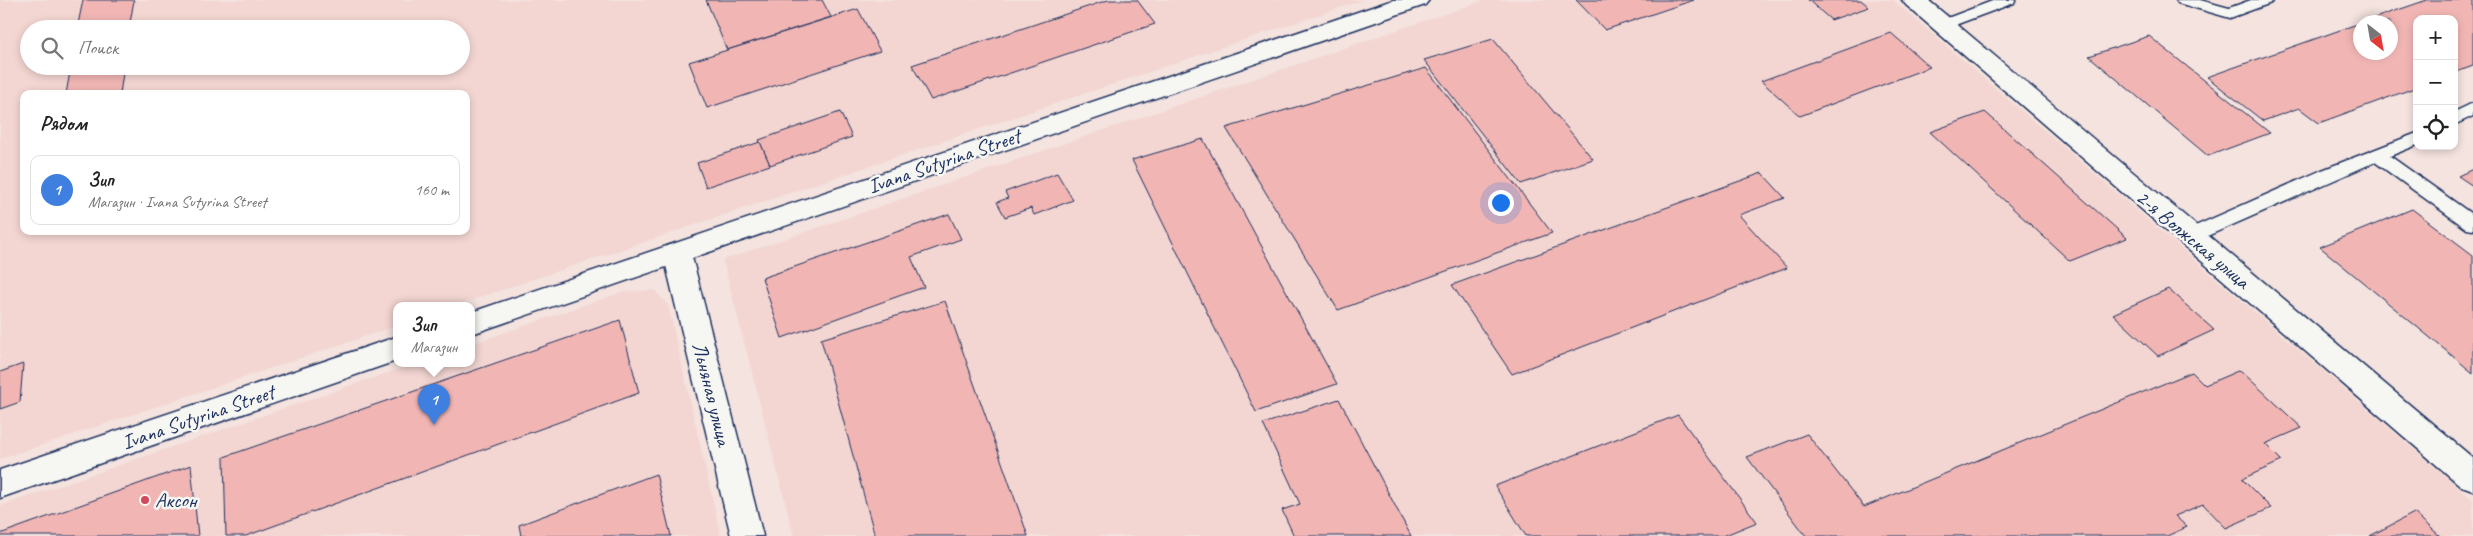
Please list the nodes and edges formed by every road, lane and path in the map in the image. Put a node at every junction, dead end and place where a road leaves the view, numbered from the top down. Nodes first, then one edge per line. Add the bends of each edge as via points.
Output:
1 (1418, 0) edge
2 (1914, 0) edge
3 (2009, 0) edge
4 (2183, 0) edge
5 (2266, 0) edge
6 (1942, 25) junction
7 (2473, 109) edge
8 (2458, 117) edge
9 (2413, 141) edge
10 (2377, 155) junction
11 (2473, 224) edge
12 (2190, 236) junction
13 (676, 253) junction
14 (475, 322) edge
15 (393, 350) edge
16 (2473, 477) edge
17 (0, 484) edge
18 (747, 536) edge

1 - 13 street, Ivana Sutyrina Street
2 - 6 street, 2-я Волжская улица
3 - 6 lane
4 - 5 lane via 2230,12
6 - 12 street, 2-я Волжская улица
7 - 8 lane
9 - 10 lane
10 - 11 lane
10 - 12 lane
12 - 16 street, 2-я Волжская улица
13 - 14 street, Ivana Sutyrina Street
13 - 18 street, Льняная улица
15 - 17 street, Ivana Sutyrina Street

